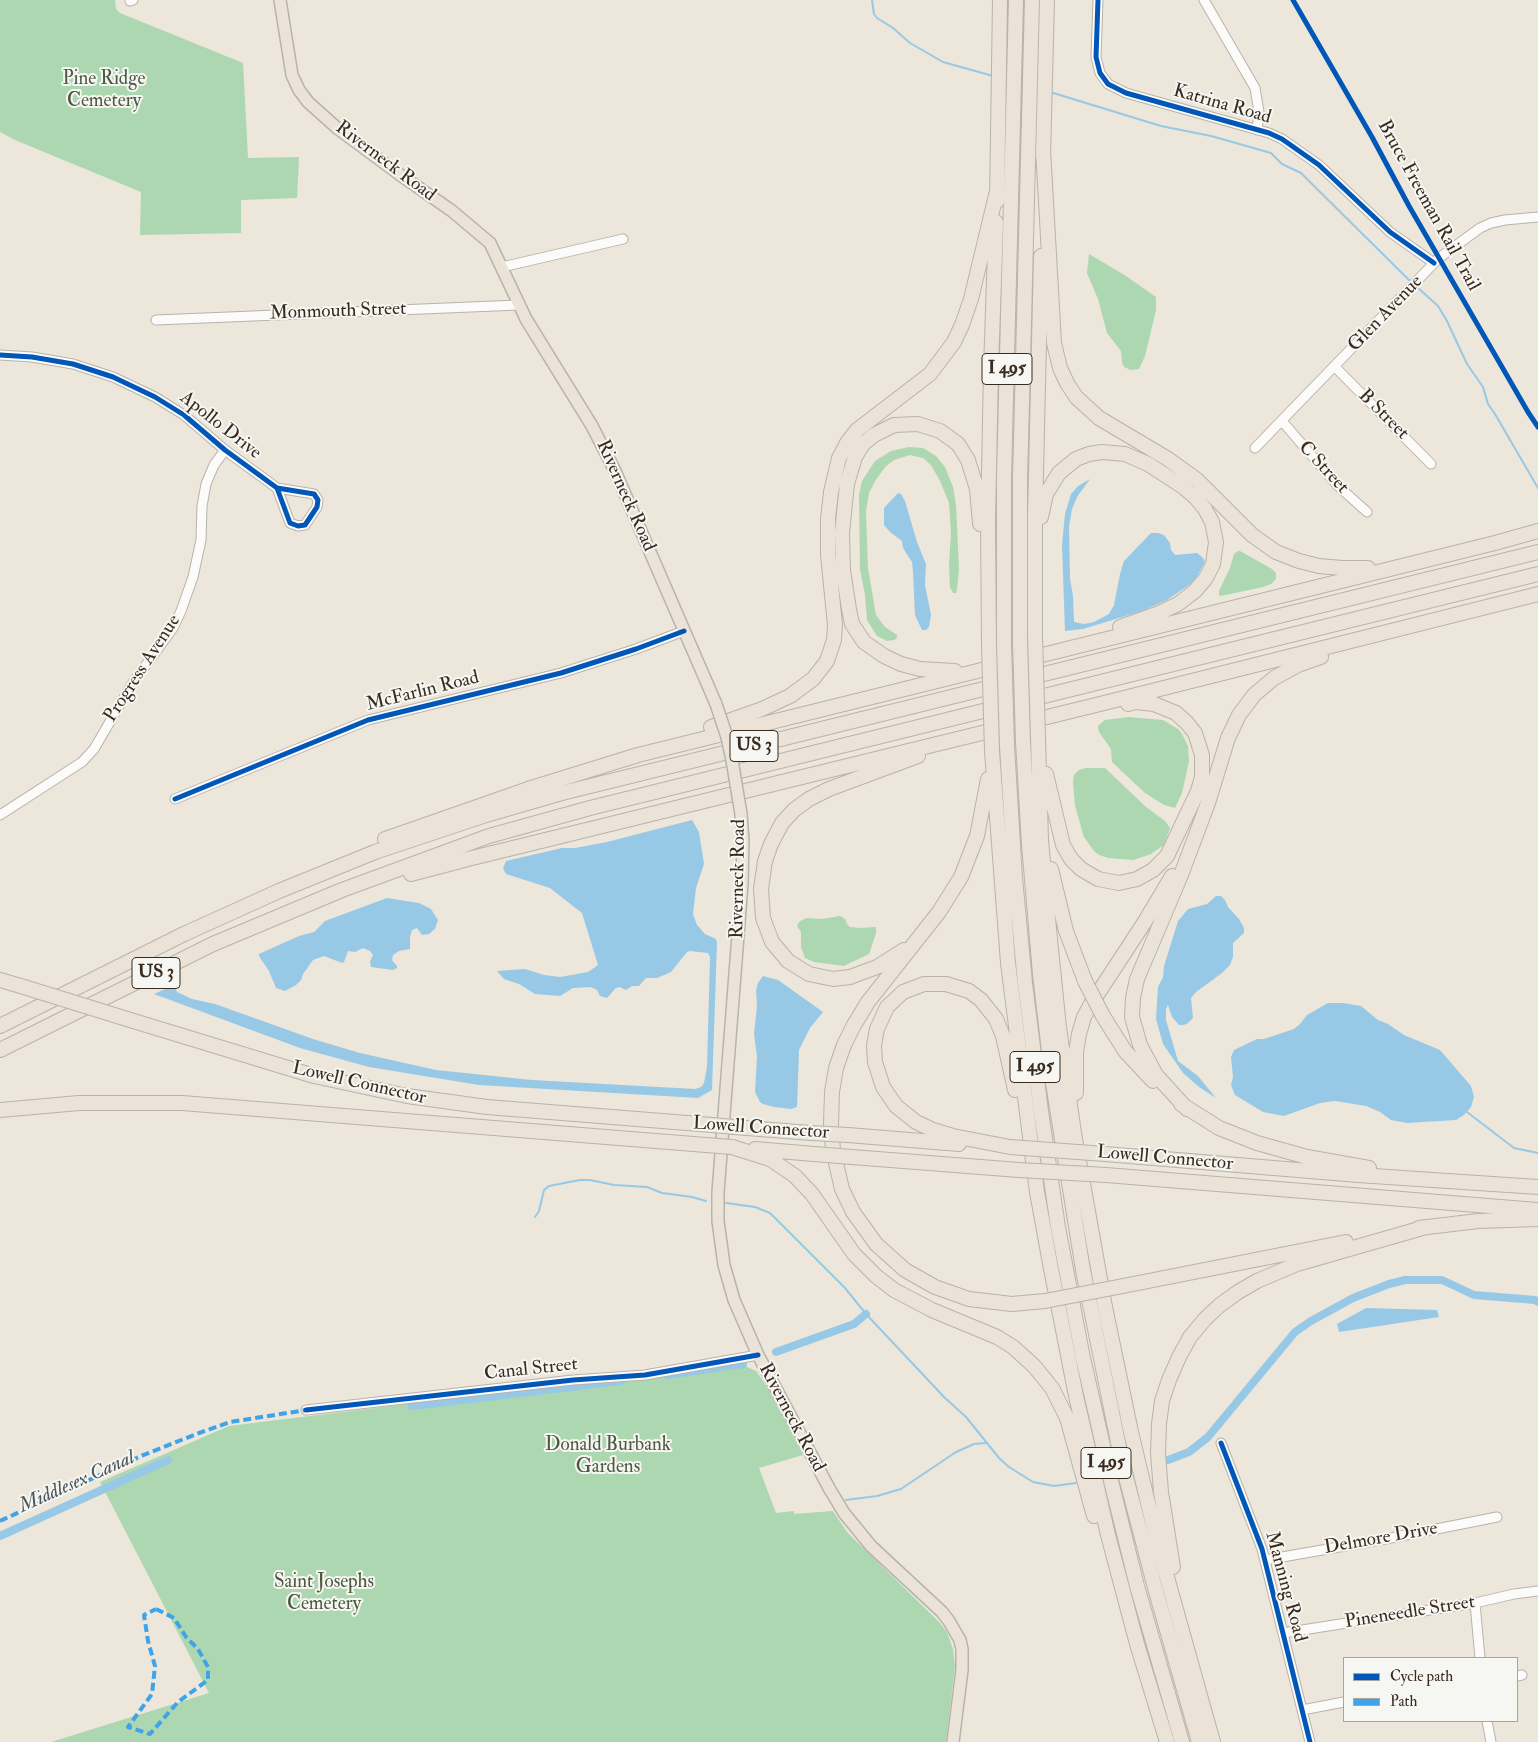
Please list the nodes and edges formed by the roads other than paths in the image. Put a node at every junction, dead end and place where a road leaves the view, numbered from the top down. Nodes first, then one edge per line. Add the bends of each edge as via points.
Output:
1 (280, 0) edge
2 (1000, 0) edge
3 (1016, 0) edge
4 (1032, 0) edge
5 (1047, 0) edge
6 (1098, 0) edge
7 (1204, 0) edge
8 (1258, 130) junction
9 (1043, 149) junction
10 (997, 191) junction
11 (1538, 217) edge
12 (623, 239) dead end
13 (1434, 262) junction
14 (502, 267) junction
15 (519, 305) junction
16 (156, 320) dead end
17 (0, 355) edge
18 (1335, 367) junction
19 (1282, 421) junction
20 (1255, 448) dead end
21 (225, 450) junction
22 (1432, 464) dead end
23 (277, 488) junction
24 (1367, 512) dead end
25 (1538, 531) edge
26 (1538, 552) edge
27 (1419, 562) junction
28 (1538, 574) edge
29 (1034, 589) junction
30 (1537, 595) edge
31 (1409, 627) junction
32 (684, 631) junction
33 (989, 646) junction
34 (1044, 654) junction
35 (981, 670) junction
36 (1100, 704) junction
37 (982, 732) junction
38 (1038, 738) junction
39 (992, 751) junction
40 (588, 770) junction
41 (1040, 785) junction
42 (175, 799) dead end
43 (0, 815) edge
44 (1203, 816) junction
45 (342, 890) junction
46 (279, 891) junction
47 (925, 930) junction
48 (0, 980) edge
49 (0, 1026) edge
50 (0, 1050) edge
51 (1187, 1109) junction
52 (0, 1110) edge
53 (732, 1147) junction
54 (1010, 1147) junction
55 (1538, 1178) edge
56 (1424, 1179) junction
57 (1465, 1182) junction
58 (1538, 1188) edge
59 (1037, 1192) junction
60 (1538, 1210) edge
61 (1089, 1218) junction
62 (1538, 1219) edge
63 (1426, 1227) junction
64 (758, 1355) junction
65 (306, 1410) dead end
66 (1220, 1443) dead end
67 (1497, 1517) dead end
68 (1265, 1560) junction
69 (1538, 1591) edge
70 (1475, 1604) junction
71 (1283, 1633) junction
72 (1184, 1638) junction
73 (1137, 1644) junction
74 (1480, 1657) edge
75 (1343, 1702) edge
76 (1302, 1710) junction
77 (1487, 1722) edge
78 (953, 1742) edge
79 (1166, 1742) edge
80 (1182, 1742) edge
81 (1199, 1742) edge
82 (1213, 1742) edge
83 (1310, 1742) edge
84 (1491, 1742) edge

1 - 14 main road, Riverneck Road via 292,75 308,102 337,128 452,211 490,243
2 - 10 highway
3 - 80 highway, I 495, bridge via 1004,484 1004,644 1014,862 1024,974 1057,1219 1083,1358 1137,1586
4 - 81 highway, I 495, bridge via 1020,481 1020,640 1029,844 1040,974 1052,1077 1082,1270 1122,1462
5 - 9 highway
6 - 8 street, Katrina Road via 1096,57 1100,73 1108,84 1126,93
7 - 8 street via 1256,88
8 - 13 street, Katrina Road via 1299,149 1390,232
9 - 27 highway via 1054,343 1063,376 1081,403 1099,418 1197,480 1252,535 1283,556 1309,564 1342,568
9 - 29 highway
10 - 33 highway via 991,368
10 - 40 highway via 976,284 954,342 930,374 857,430 839,458 827,530 834,633 830,654 823,667 799,690 772,705
11 - 13 street, Glen Avenue via 1486,225
12 - 14 street
13 - 18 street, Glen Avenue
14 - 15 main road, Riverneck Road
15 - 16 street, Monmouth Street
15 - 32 main road, Riverneck Road via 592,426 615,471
17 - 21 street, Apollo Drive via 73,364 113,377 160,400
18 - 19 street, Glen Avenue
18 - 22 street, B Street
19 - 20 street, Glen Avenue
19 - 24 street, C Street via 1337,485
21 - 23 street, Apollo Drive
21 - 43 street, Progress Avenue via 206,484 201,540 193,576 172,628 132,684 94,749 82,762
23 - 23 street, Apollo Drive via 290,523 305,524 317,507 318,500 314,494
25 - 27 highway
26 - 46 highway, US 3 via 536,800 375,852
27 - 34 highway
28 - 45 highway, US 3 via 582,810 489,836
29 - 34 highway via 1046,494 1058,473 1082,456 1118,452 1148,464 1191,493 1212,522 1215,556 1206,578 1195,592 1159,613
29 - 38 highway, bridge
30 - 31 highway
31 - 36 highway
31 - 44 highway via 1298,665 1260,689 1234,723
32 - 42 street, McFarlin Road via 561,673 368,720
32 - 64 main road, Riverneck Road, bridge via 716,704 729,748 741,814 742,884 718,1221 729,1284
33 - 35 highway via 979,503 968,460 952,439 933,427 911,423 888,427 864,444 846,484 842,552 852,624 870,647 901,664 929,670
33 - 39 highway, bridge
34 - 35 highway
35 - 40 highway
36 - 37 highway
36 - 38 highway via 1136,702 1162,706 1187,723 1201,748 1203,770 1198,791 1166,856 1143,877 1125,882 1105,881 1087,874 1071,859 1060,835
37 - 45 highway
37 - 47 highway via 818,794 787,817 768,852 761,898 765,927 776,950 802,970 833,979 860,975 897,955
38 - 41 highway
39 - 47 highway via 983,812 967,864 954,890
39 - 59 highway via 1008,963
40 - 46 highway via 409,830 337,860
41 - 51 highway, bridge via 1045,834 1059,906 1085,980 1125,1051
41 - 61 highway via 1043,867 1057,1010 1069,1106
44 - 51 highway via 1140,970 1132,1008 1136,1036 1149,1065
44 - 61 highway via 1158,900 1091,1004 1079,1034 1075,1084
45 - 50 highway, US 3 via 213,944
46 - 49 highway, US 3 via 184,934
47 - 63 highway, bridge via 861,1012 848,1036 836,1068 831,1124 835,1164 842,1189 859,1223 876,1244 905,1270 926,1283 951,1294 982,1301 1012,1304 1045,1301
48 - 54 highway, Lowell Connector, bridge via 314,1076 407,1096 494,1108
51 - 56 highway via 1226,1131 1274,1149
52 - 53 highway, Lowell Connector, bridge via 78,1102 182,1103
53 - 60 highway, Lowell Connector, bridge
53 - 73 highway via 770,1159 795,1176 812,1194 854,1254 889,1287 914,1302 1005,1342 1041,1373 1067,1418
54 - 56 highway, Lowell Connector, bridge
54 - 59 highway via 953,1136 923,1126 902,1111 887,1094 875,1062 875,1037 887,1007 904,992 930,983 954,985 975,995 992,1012 1004,1042
55 - 57 highway
56 - 57 highway, Lowell Connector
57 - 58 highway, Lowell Connector
59 - 73 highway via 1080,1414
61 - 72 highway via 1133,1441
62 - 63 highway
63 - 72 highway via 1297,1264 1257,1281 1213,1311 1184,1347 1162,1401 1158,1453
64 - 65 street, Canal Street via 645,1375
64 - 78 main road, Riverneck Road via 844,1513 871,1546 942,1612 960,1640 962,1670
66 - 68 street, Manning Road via 1256,1529
67 - 68 street, Delmore Drive
68 - 71 street, Manning Road
69 - 70 street, Pineneedle Street
70 - 71 street, Pineneedle Street
70 - 74 street
71 - 76 street, Manning Road
72 - 82 highway
73 - 79 highway
75 - 76 street
76 - 83 street, Manning Road
77 - 84 street

